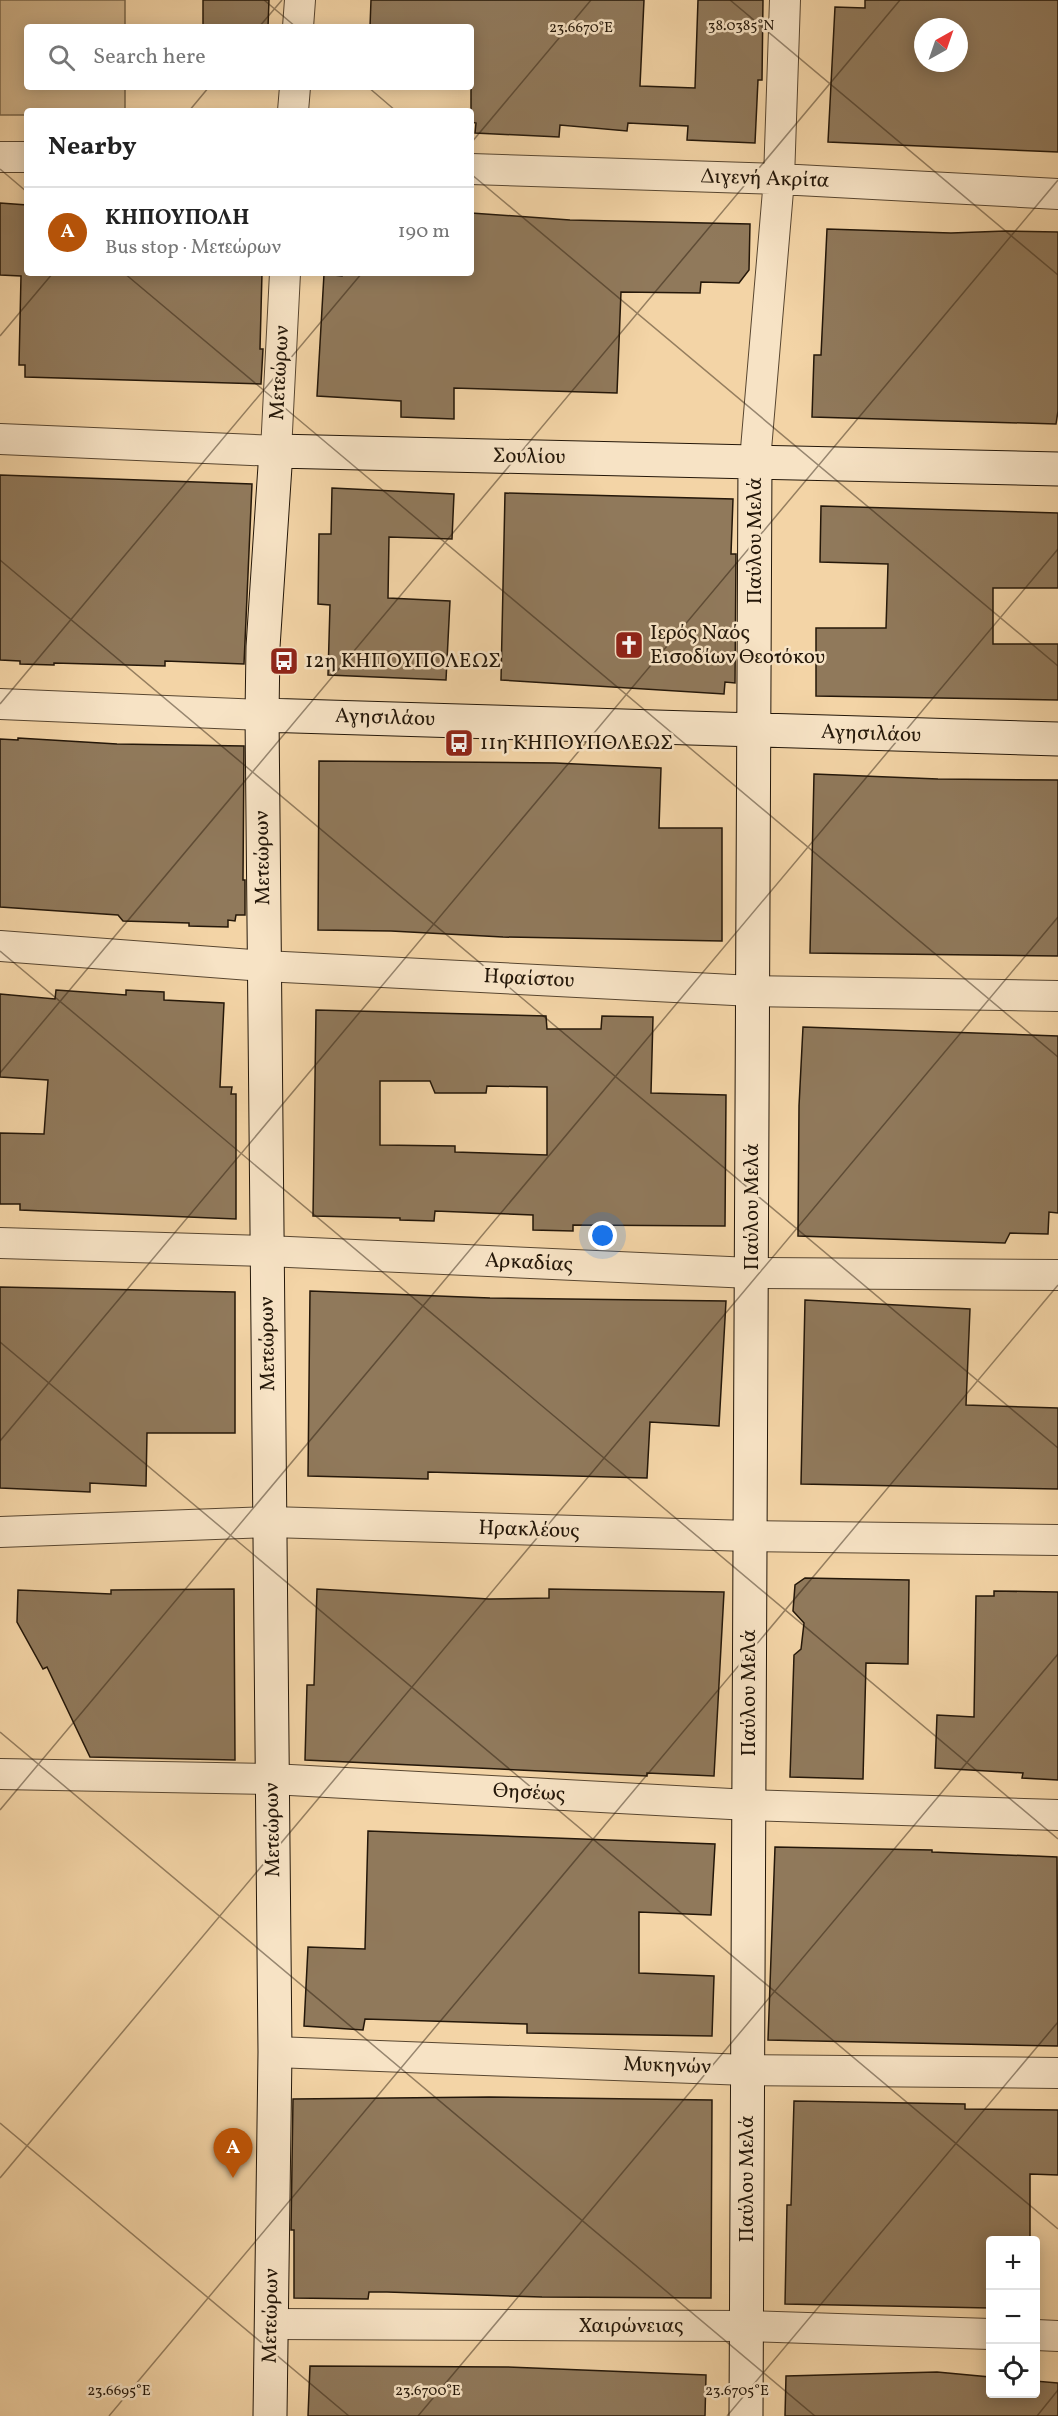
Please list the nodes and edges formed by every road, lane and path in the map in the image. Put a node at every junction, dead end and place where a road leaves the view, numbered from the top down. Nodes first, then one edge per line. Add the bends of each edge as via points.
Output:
1 (300, 0) edge
2 (785, 0) edge
3 (298, 24) edge
4 (295, 90) edge
5 (293, 108) edge
6 (0, 157) edge
7 (24, 158) edge
8 (474, 170) edge
9 (779, 179) junction
10 (1058, 194) edge
11 (285, 276) edge
12 (0, 439) edge
13 (276, 451) junction
14 (755, 461) junction
15 (1058, 469) edge
16 (0, 704) edge
17 (262, 715) junction
18 (754, 731) junction
19 (1058, 739) edge
20 (0, 946) edge
21 (264, 966) junction
22 (753, 991) junction
23 (1058, 996) edge
24 (0, 1243) edge
25 (267, 1251) junction
26 (751, 1273) junction
27 (1058, 1275) edge
28 (270, 1522) junction
29 (0, 1532) edge
30 (750, 1536) junction
31 (1058, 1540) edge
32 (0, 1774) edge
33 (272, 1779) junction
34 (749, 1805) junction
35 (1058, 1815) edge
36 (275, 2052) junction
37 (747, 2070) junction
38 (1058, 2073) edge
39 (271, 2325) junction
40 (746, 2326) junction
41 (986, 2334) edge
42 (1040, 2335) edge
43 (1058, 2336) edge
44 (270, 2416) edge
45 (746, 2416) edge

1 - 3 street
2 - 9 street, Παύλου Μελά
4 - 5 street
6 - 7 street
8 - 9 street, Διγενή Ακρίτα
9 - 10 street, Διγενή Ακρίτα
9 - 14 street, Παύλου Μελά
11 - 13 street, Μετεώρων
12 - 13 street, Σουλίου
13 - 14 street, Σουλίου
13 - 17 street, Μετεώρων
14 - 15 street, Σουλίου
14 - 18 street, Παύλου Μελά
16 - 17 street, Αγησιλάου
17 - 18 street, Αγησιλάου
17 - 21 street, Μετεώρων
18 - 19 street, Αγησιλάου
18 - 22 street, Παύλου Μελά
20 - 21 street, Ηφαίστου
21 - 22 street, Ηφαίστου
21 - 25 street, Μετεώρων
22 - 23 street, Ηφαίστου
22 - 26 street, Παύλου Μελά
24 - 25 street, Αρκαδίας
25 - 26 street, Αρκαδίας
25 - 28 street, Μετεώρων
26 - 27 street, Αρκαδίας
26 - 30 street, Παύλου Μελά
28 - 29 street, Ηρακλέους
28 - 30 street, Ηρακλέους
28 - 33 street, Μετεώρων
30 - 31 street, Ηρακλέους
30 - 34 street, Παύλου Μελά
32 - 33 street, Θησέως
33 - 34 street, Θησέως
33 - 36 street, Μετεώρων
34 - 35 street, Θησέως
34 - 37 street, Παύλου Μελά
36 - 37 street, Μυκηνών
36 - 39 street, Μετεώρων
37 - 38 street, Μυκηνών
37 - 40 street, Παύλου Μελά
39 - 40 street, Χαιρώνειας
39 - 44 street, Μετεώρων
40 - 41 street, Χαιρώνειας
40 - 45 street, Παύλου Μελά
42 - 43 street

